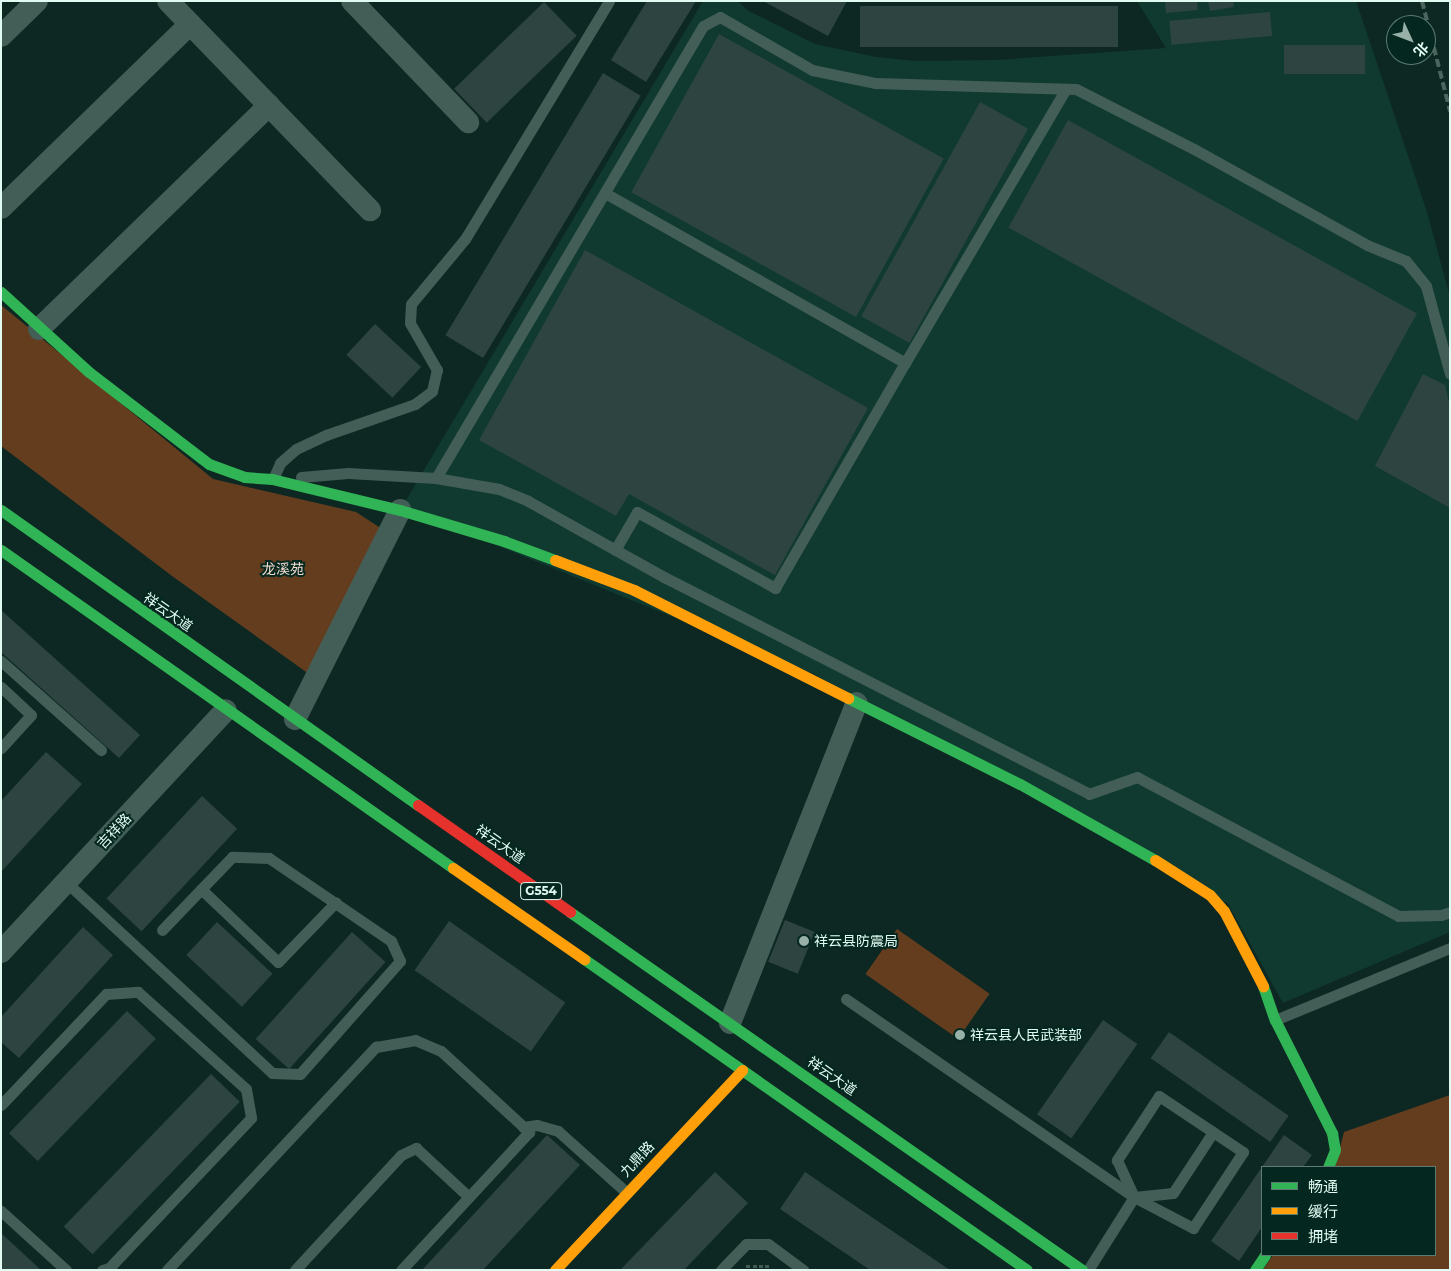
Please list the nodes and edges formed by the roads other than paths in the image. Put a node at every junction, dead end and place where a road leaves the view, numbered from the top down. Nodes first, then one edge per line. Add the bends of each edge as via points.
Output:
1 (37, 1) edge
2 (168, 1) edge
3 (352, 1) edge
4 (609, 1) edge
5 (190, 24) junction
6 (1, 36) edge
7 (1066, 88) junction
8 (269, 106) junction
9 (468, 122) dead end
10 (604, 193) junction
11 (1, 208) edge
12 (370, 210) dead end
13 (1, 292) edge
14 (39, 329) junction
15 (906, 363) junction
16 (1450, 374) edge
17 (436, 478) junction
18 (272, 479) junction
19 (1, 510) edge
20 (400, 510) junction
21 (1, 550) edge
22 (615, 550) junction
23 (1, 661) edge
24 (1, 687) edge
25 (237, 696) junction
26 (857, 703) junction
27 (295, 719) junction
28 (1, 748) edge
29 (100, 750) dead end
30 (66, 882) junction
31 (201, 889) junction
32 (336, 902) junction
33 (1450, 912) edge
34 (162, 930) dead end
35 (1450, 948) edge
36 (1, 952) edge
37 (846, 999) dead end
38 (1275, 1020) junction
39 (730, 1023) junction
40 (762, 1045) junction
41 (742, 1070) junction
42 (1, 1105) edge
43 (523, 1127) junction
44 (1213, 1132) junction
45 (1328, 1166) edge
46 (627, 1193) junction
47 (469, 1197) junction
48 (1134, 1197) junction
49 (1, 1211) edge
50 (1265, 1256) edge
51 (724, 1266) edge
52 (66, 1270) edge
53 (102, 1270) edge
54 (167, 1270) edge
55 (295, 1270) edge
56 (401, 1270) edge
57 (555, 1270) edge
58 (802, 1270) edge
59 (1027, 1270) edge
60 (1082, 1270) edge
61 (1088, 1270) edge
62 (1255, 1270) edge

1 - 6 street
2 - 5 street
3 - 9 street
4 - 18 lane via 465,239 411,304 410,323 437,370 432,391 415,404 326,434 296,449 280,463
5 - 8 street
5 - 11 street
7 - 10 lane via 939,87 848,78 812,70 720,17 703,26
7 - 15 lane
7 - 16 lane via 1076,89 1194,149 1367,245 1406,261 1426,286
8 - 12 street
8 - 14 street
10 - 15 lane
10 - 17 lane
13 - 14 main road
14 - 18 main road via 132,407 201,459 244,477
15 - 22 lane via 775,588 637,512
17 - 18 lane via 348,473
17 - 22 lane via 499,489 545,510
18 - 20 main road
19 - 25 main road, 祥云大道 / G554
20 - 26 main road via 504,541 634,590
20 - 27 street
21 - 25 main road, 祥云大道 / G554
22 - 33 lane via 1089,794 1137,777 1398,916 1441,916
23 - 29 lane
24 - 28 lane via 31,715
25 - 27 main road, 祥云大道 / G554
25 - 30 street, 吉祥路
25 - 41 main road, 祥云大道 / G554
26 - 38 main road via 1020,784 1146,853 1200,887 1224,911 1258,972
26 - 39 street
27 - 39 main road, 祥云大道 / G554
30 - 32 lane via 272,1074 300,1074 400,961 391,941
30 - 36 street, 吉祥路
31 - 32 lane via 232,857 269,858
31 - 32 lane via 278,962
31 - 34 lane
35 - 38 lane
37 - 48 lane
38 - 45 main road via 1332,1133 1334,1150
39 - 40 main road, 祥云大道 / G554
40 - 41 main road, 九鼎路
40 - 60 main road, 祥云大道 / G554
41 - 46 main road, 九鼎路
41 - 59 main road, 祥云大道 / G554
42 - 53 lane via 106,994 130,992 138,992 246,1089 251,1118 109,1268
43 - 46 lane via 537,1125 558,1131
43 - 47 lane via 529,1132
43 - 54 lane via 441,1051 415,1040 376,1047
44 - 48 lane via 1173,1193
44 - 48 lane via 1160,1096 1117,1160
44 - 48 lane via 1243,1152 1192,1228
46 - 57 main road, 九鼎路
47 - 55 lane via 416,1148 401,1155
47 - 56 lane
48 - 61 lane
49 - 52 lane
50 - 62 main road
51 - 58 lane via 746,1244 768,1244

